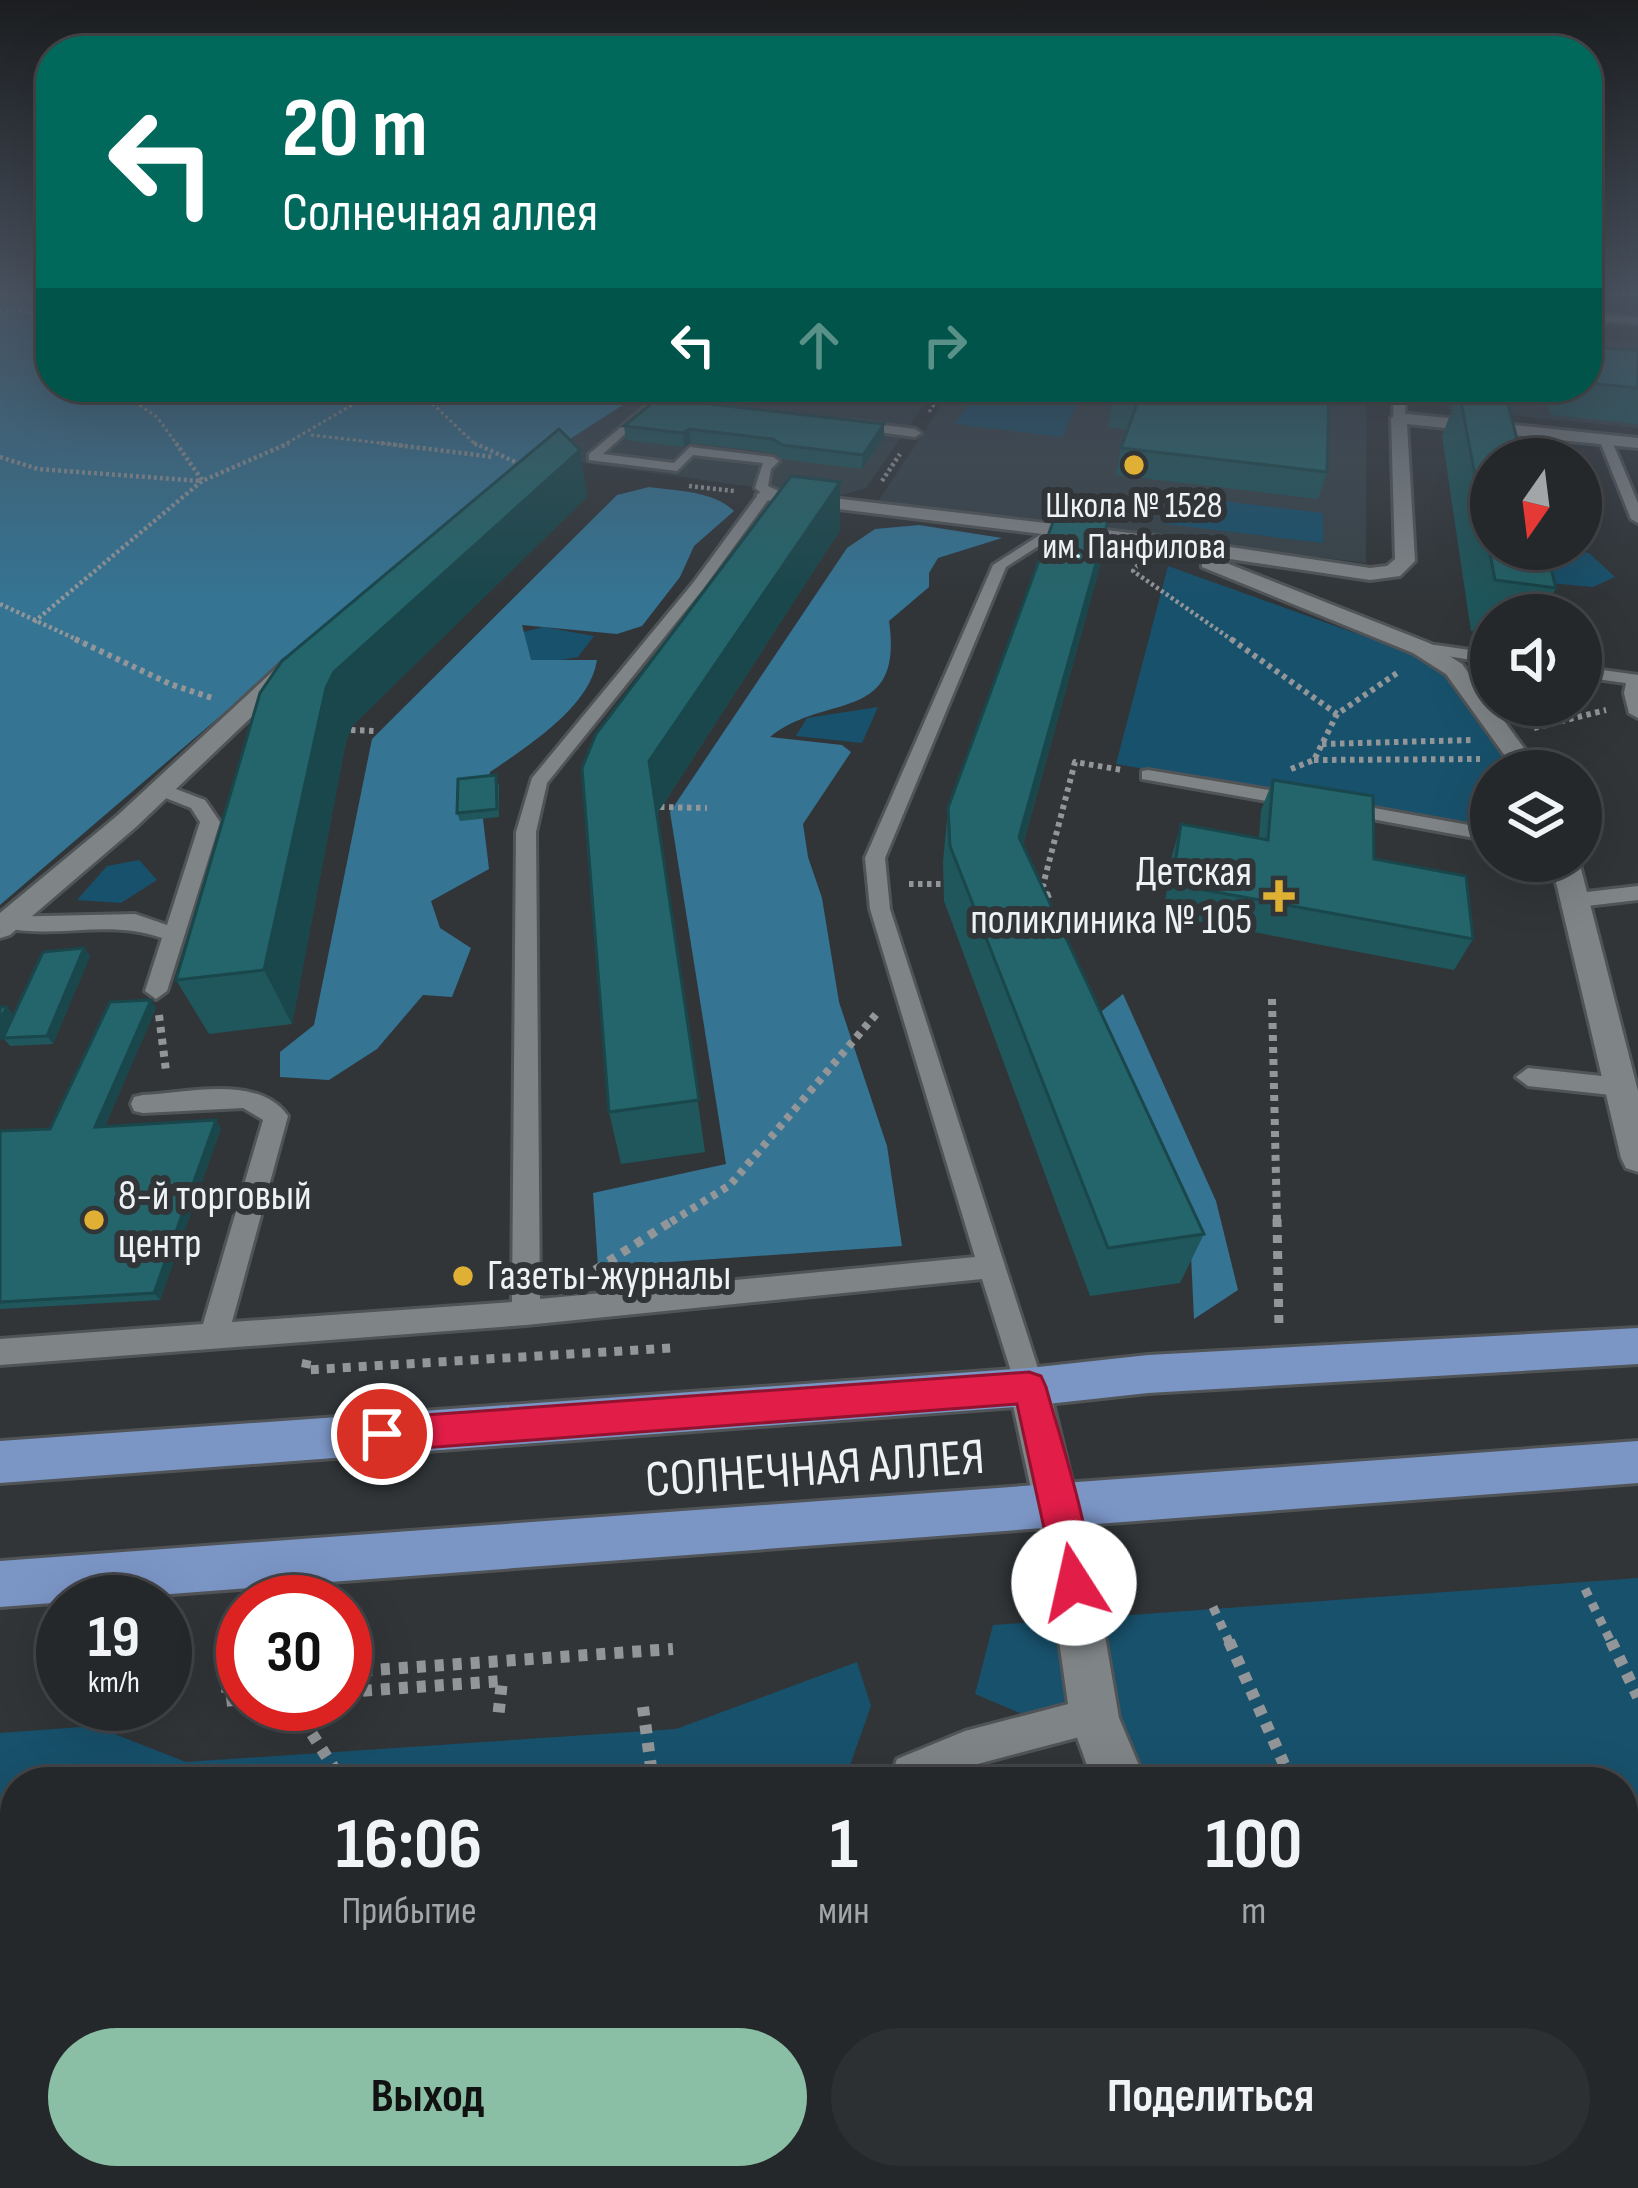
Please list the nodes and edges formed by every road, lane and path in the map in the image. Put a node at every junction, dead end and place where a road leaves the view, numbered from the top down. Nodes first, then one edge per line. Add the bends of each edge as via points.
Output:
1 (135, 402) edge
2 (360, 402) edge
3 (429, 402) edge
4 (655, 402) edge
5 (1400, 402) edge
6 (1399, 418) junction
7 (837, 424) edge
8 (915, 433) dead end
9 (308, 435) junction
10 (1605, 439) junction
11 (1638, 443) edge
12 (0, 457) edge
13 (494, 458) junction
14 (525, 466) edge
15 (202, 481) junction
16 (776, 496) junction
17 (1638, 519) edge
18 (1054, 530) junction
19 (1156, 542) junction
20 (0, 604) edge
21 (34, 622) junction
22 (1421, 648) junction
23 (312, 649) edge
24 (1470, 655) edge
25 (1602, 675) edge
26 (1636, 680) edge
27 (243, 708) junction
28 (1638, 713) edge
29 (1337, 714) junction
30 (351, 730) edge
31 (376, 731) dead end
32 (1515, 750) edge
33 (1313, 760) junction
34 (1470, 764) edge
35 (1148, 775) joint
36 (160, 789) junction
37 (1237, 790) junction
38 (660, 807) edge
39 (707, 808) dead end
40 (1470, 831) edge
41 (1572, 882) edge
42 (1027, 885) edge
43 (1043, 885) junction
44 (1638, 893) edge
45 (1578, 900) junction
46 (1055, 917) edge
47 (3, 925) edge
48 (174, 935) junction
49 (902, 984) junction
50 (156, 991) joint
51 (1272, 999) dead end
52 (1528, 1077) dead end
53 (1620, 1087) junction
54 (156, 1103) joint
55 (1638, 1158) edge
56 (988, 1267) junction
57 (526, 1313) junction
58 (214, 1335) junction
59 (1279, 1336) dead end
60 (1638, 1346) edge
61 (670, 1348) dead end
62 (0, 1352) edge
63 (537, 1356) dead end
64 (1029, 1387) junction
65 (0, 1462) edge
66 (1638, 1462) edge
67 (1060, 1504) junction
68 (0, 1584) edge
69 (1585, 1589) dead end
70 (1214, 1607) dead end
71 (673, 1649) dead end
72 (372, 1670) edge
73 (372, 1690) edge
74 (1638, 1697) edge
75 (643, 1707) dead end
76 (1091, 1716) junction
77 (498, 1719) dead end
78 (312, 1734) dead end
79 (333, 1767) edge
80 (651, 1767) edge
81 (922, 1767) edge
82 (1114, 1767) edge
83 (1285, 1767) edge

1 - 15 path via 157,417
2 - 9 path
3 - 13 path
4 - 16 lane via 593,457 677,467 690,451 773,461 761,488
5 - 6 lane
6 - 10 street
6 - 19 street via 1405,561 1394,572
7 - 8 lane
9 - 13 path
9 - 15 path
10 - 11 street
10 - 17 lane
12 - 15 path via 38,470
13 - 14 path
15 - 21 path
16 - 18 street
16 - 57 lane via 538,782 526,832
18 - 19 street
18 - 49 lane via 1000,565 875,858
19 - 22 street
19 - 29 path via 1133,571
20 - 21 path
21 - 27 path
22 - 24 lane
22 - 29 path
22 - 32 street via 1454,669
23 - 27 street
25 - 26 lane
26 - 28 lane
27 - 36 street
29 - 33 path
30 - 31 path
33 - 34 path
33 - 37 path
35 - 37 lane
35 - 43 path via 1075,762
36 - 47 street
36 - 48 lane via 198,803 210,822
37 - 40 lane
38 - 39 path
41 - 45 street
42 - 43 path
43 - 46 path
44 - 45 lane
45 - 53 street
47 - 48 lane via 135,921
48 - 50 lane
49 - 56 lane
49 - 57 path via 730,1185
50 - 54 path
51 - 59 path
52 - 53 lane
53 - 55 street
54 - 58 lane via 246,1099 277,1116
56 - 57 lane
56 - 64 lane
57 - 58 lane
58 - 62 lane
60 - 64 main road, СОЛНЕЧНАЯ АЛЛЕЯ
61 - 63 path
64 - 65 main road, СОЛНЕЧНАЯ АЛЛЕЯ
64 - 67 street
66 - 67 main road, СОЛНЕЧНАЯ АЛЛЕЯ
67 - 68 main road, СОЛНЕЧНАЯ АЛЛЕЯ
67 - 76 street
69 - 74 path
70 - 83 path
71 - 72 path
73 - 77 path via 502,1681
75 - 80 path
76 - 81 lane
76 - 82 street
78 - 79 path

